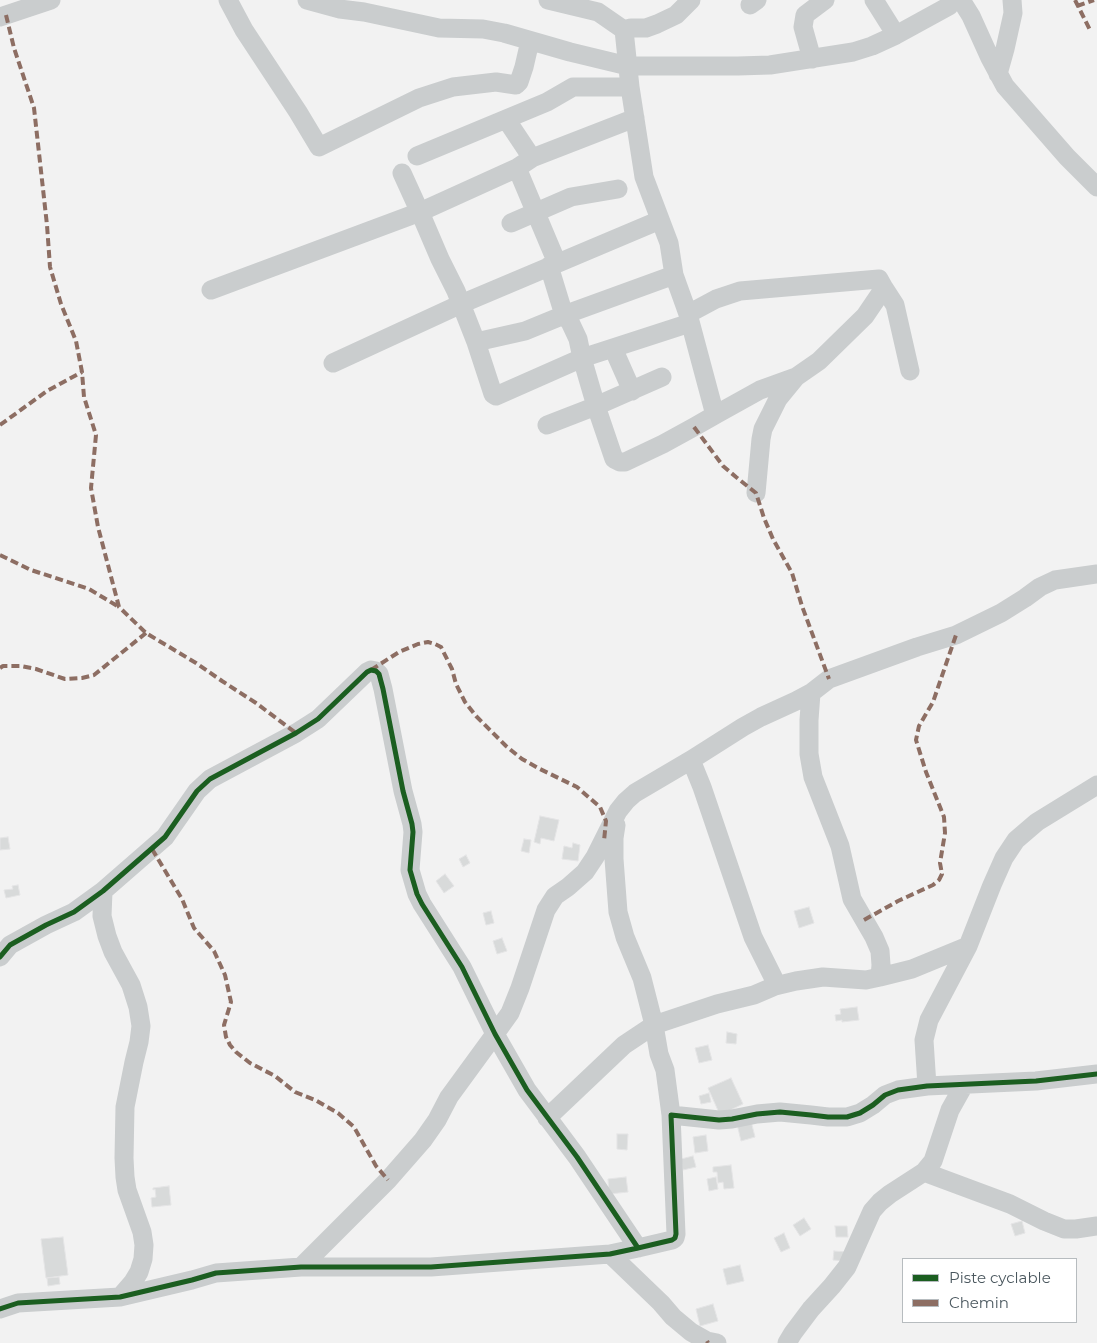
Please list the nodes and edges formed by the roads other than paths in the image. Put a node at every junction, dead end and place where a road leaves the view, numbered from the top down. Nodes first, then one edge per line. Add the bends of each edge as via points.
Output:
1 (51, 0) edge
2 (228, 0) edge
3 (307, 0) edge
4 (548, 0) edge
5 (691, 0) edge
6 (825, 0) edge
7 (874, 0) edge
8 (953, 0) edge
9 (961, 0) edge
10 (1029, 0) edge
11 (23, 5) edge
12 (1012, 6) edge
13 (384, 8) edge
14 (0, 17) edge
15 (624, 30) junction
16 (896, 35) junction
17 (530, 41) junction
18 (812, 59) junction
19 (628, 66) junction
20 (998, 74) junction
21 (630, 87) junction
22 (635, 118) junction
23 (506, 119) junction
24 (418, 156) dead end
25 (525, 163) junction
26 (402, 174) dead end
27 (1097, 187) edge
28 (618, 189) dead end
29 (420, 212) junction
30 (536, 212) junction
31 (660, 220) junction
32 (511, 223) dead end
33 (553, 264) junction
34 (674, 276) junction
35 (884, 288) junction
36 (211, 290) dead end
37 (461, 304) junction
38 (564, 315) junction
39 (689, 319) junction
40 (476, 342) junction
41 (613, 348) junction
42 (582, 358) junction
43 (333, 362) dead end
44 (910, 371) dead end
45 (662, 377) dead end
46 (796, 378) junction
47 (632, 390) junction
48 (596, 406) junction
49 (715, 415) junction
50 (547, 425) dead end
51 (756, 493) dead end
52 (1097, 574) edge
53 (811, 693) junction
54 (692, 760) junction
55 (1097, 785) edge
56 (618, 811) junction
57 (103, 892) junction
58 (968, 946) junction
59 (0, 957) edge
60 (880, 977) junction
61 (776, 986) junction
62 (654, 1026) junction
63 (495, 1034) junction
64 (1097, 1074) edge
65 (964, 1085) junction
66 (927, 1086) junction
67 (670, 1115) junction
68 (547, 1118) junction
69 (924, 1172) junction
70 (1097, 1226) edge
71 (638, 1248) junction
72 (610, 1254) junction
73 (301, 1267) junction
74 (120, 1297) junction
75 (0, 1309) edge
76 (717, 1343) edge
77 (787, 1343) edge

1 - 11 street
2 - 17 street via 319,147 419,98 453,87 496,82 516,84
3 - 13 street via 340,8
4 - 15 street via 598,12
5 - 15 street via 676,15 657,24
6 - 18 street via 805,16 803,27
7 - 16 street
8 - 16 street via 949,6
9 - 20 street via 980,32
10 - 12 street
11 - 14 street
12 - 20 street
13 - 17 street via 439,28 504,33
15 - 19 street
16 - 18 street via 853,52
17 - 19 street
18 - 19 street via 770,65
19 - 21 street
20 - 27 street via 1067,157
21 - 22 street
21 - 23 street via 573,87
22 - 25 street
22 - 31 street via 644,177
23 - 24 street
23 - 25 street
25 - 29 street
25 - 30 street
26 - 29 street
28 - 30 street via 571,197
29 - 36 street
29 - 37 street
30 - 32 street
30 - 33 street
31 - 33 street
31 - 34 street via 669,243
33 - 37 street
33 - 38 street
34 - 38 street
34 - 39 street
35 - 39 street via 879,279 740,290 716,299
35 - 44 street via 895,306
35 - 46 street via 865,316 819,361
37 - 40 street
37 - 43 street
38 - 40 street via 525,331
38 - 42 street via 578,339
39 - 41 street
39 - 49 street
40 - 42 street via 496,396
41 - 42 street
41 - 47 street
42 - 48 street
45 - 47 street
46 - 49 street via 760,390
46 - 51 street via 778,399 763,428
47 - 48 street
48 - 49 street via 614,459 620,462 663,444
48 - 50 street
52 - 53 street via 1055,580 1001,613 956,635 829,679
53 - 54 street via 743,726
53 - 60 street via 809,754 813,777 840,846 852,899 880,951
54 - 56 street via 635,793
54 - 61 street via 753,937
55 - 58 street via 1037,822 1016,840 1004,858
56 - 62 street via 614,838 618,912 642,978
56 - 63 street via 585,872 555,896 546,910 520,988 510,1012
57 - 59 street via 74,912 10,945
57 - 63 street via 165,837 197,791 210,779 318,719 368,672 376,671 383,689 412,824 410,870 415,889 462,967
57 - 74 street via 102,916 107,936 138,1006 141,1026 125,1107 124,1145 127,1190 142,1232 143,1259 133,1282
58 - 60 street via 912,969
58 - 66 street via 929,1020 924,1040
60 - 61 street via 866,980 823,977
61 - 62 street
62 - 67 street via 665,1070
62 - 68 street via 624,1045
63 - 68 street
63 - 73 street via 449,1097 423,1140
64 - 65 street
65 - 66 street
65 - 69 street via 950,1110 933,1161
66 - 67 street via 892,1092 860,1113 846,1117 780,1112 718,1120
67 - 71 street via 676,1234 672,1240
68 - 71 street
69 - 70 street via 1010,1204 1064,1229
69 - 77 street via 880,1202 869,1217 847,1267
71 - 72 street
72 - 73 street via 431,1266
72 - 76 street via 673,1318 691,1332
73 - 74 street via 216,1273
74 - 75 street via 18,1303

